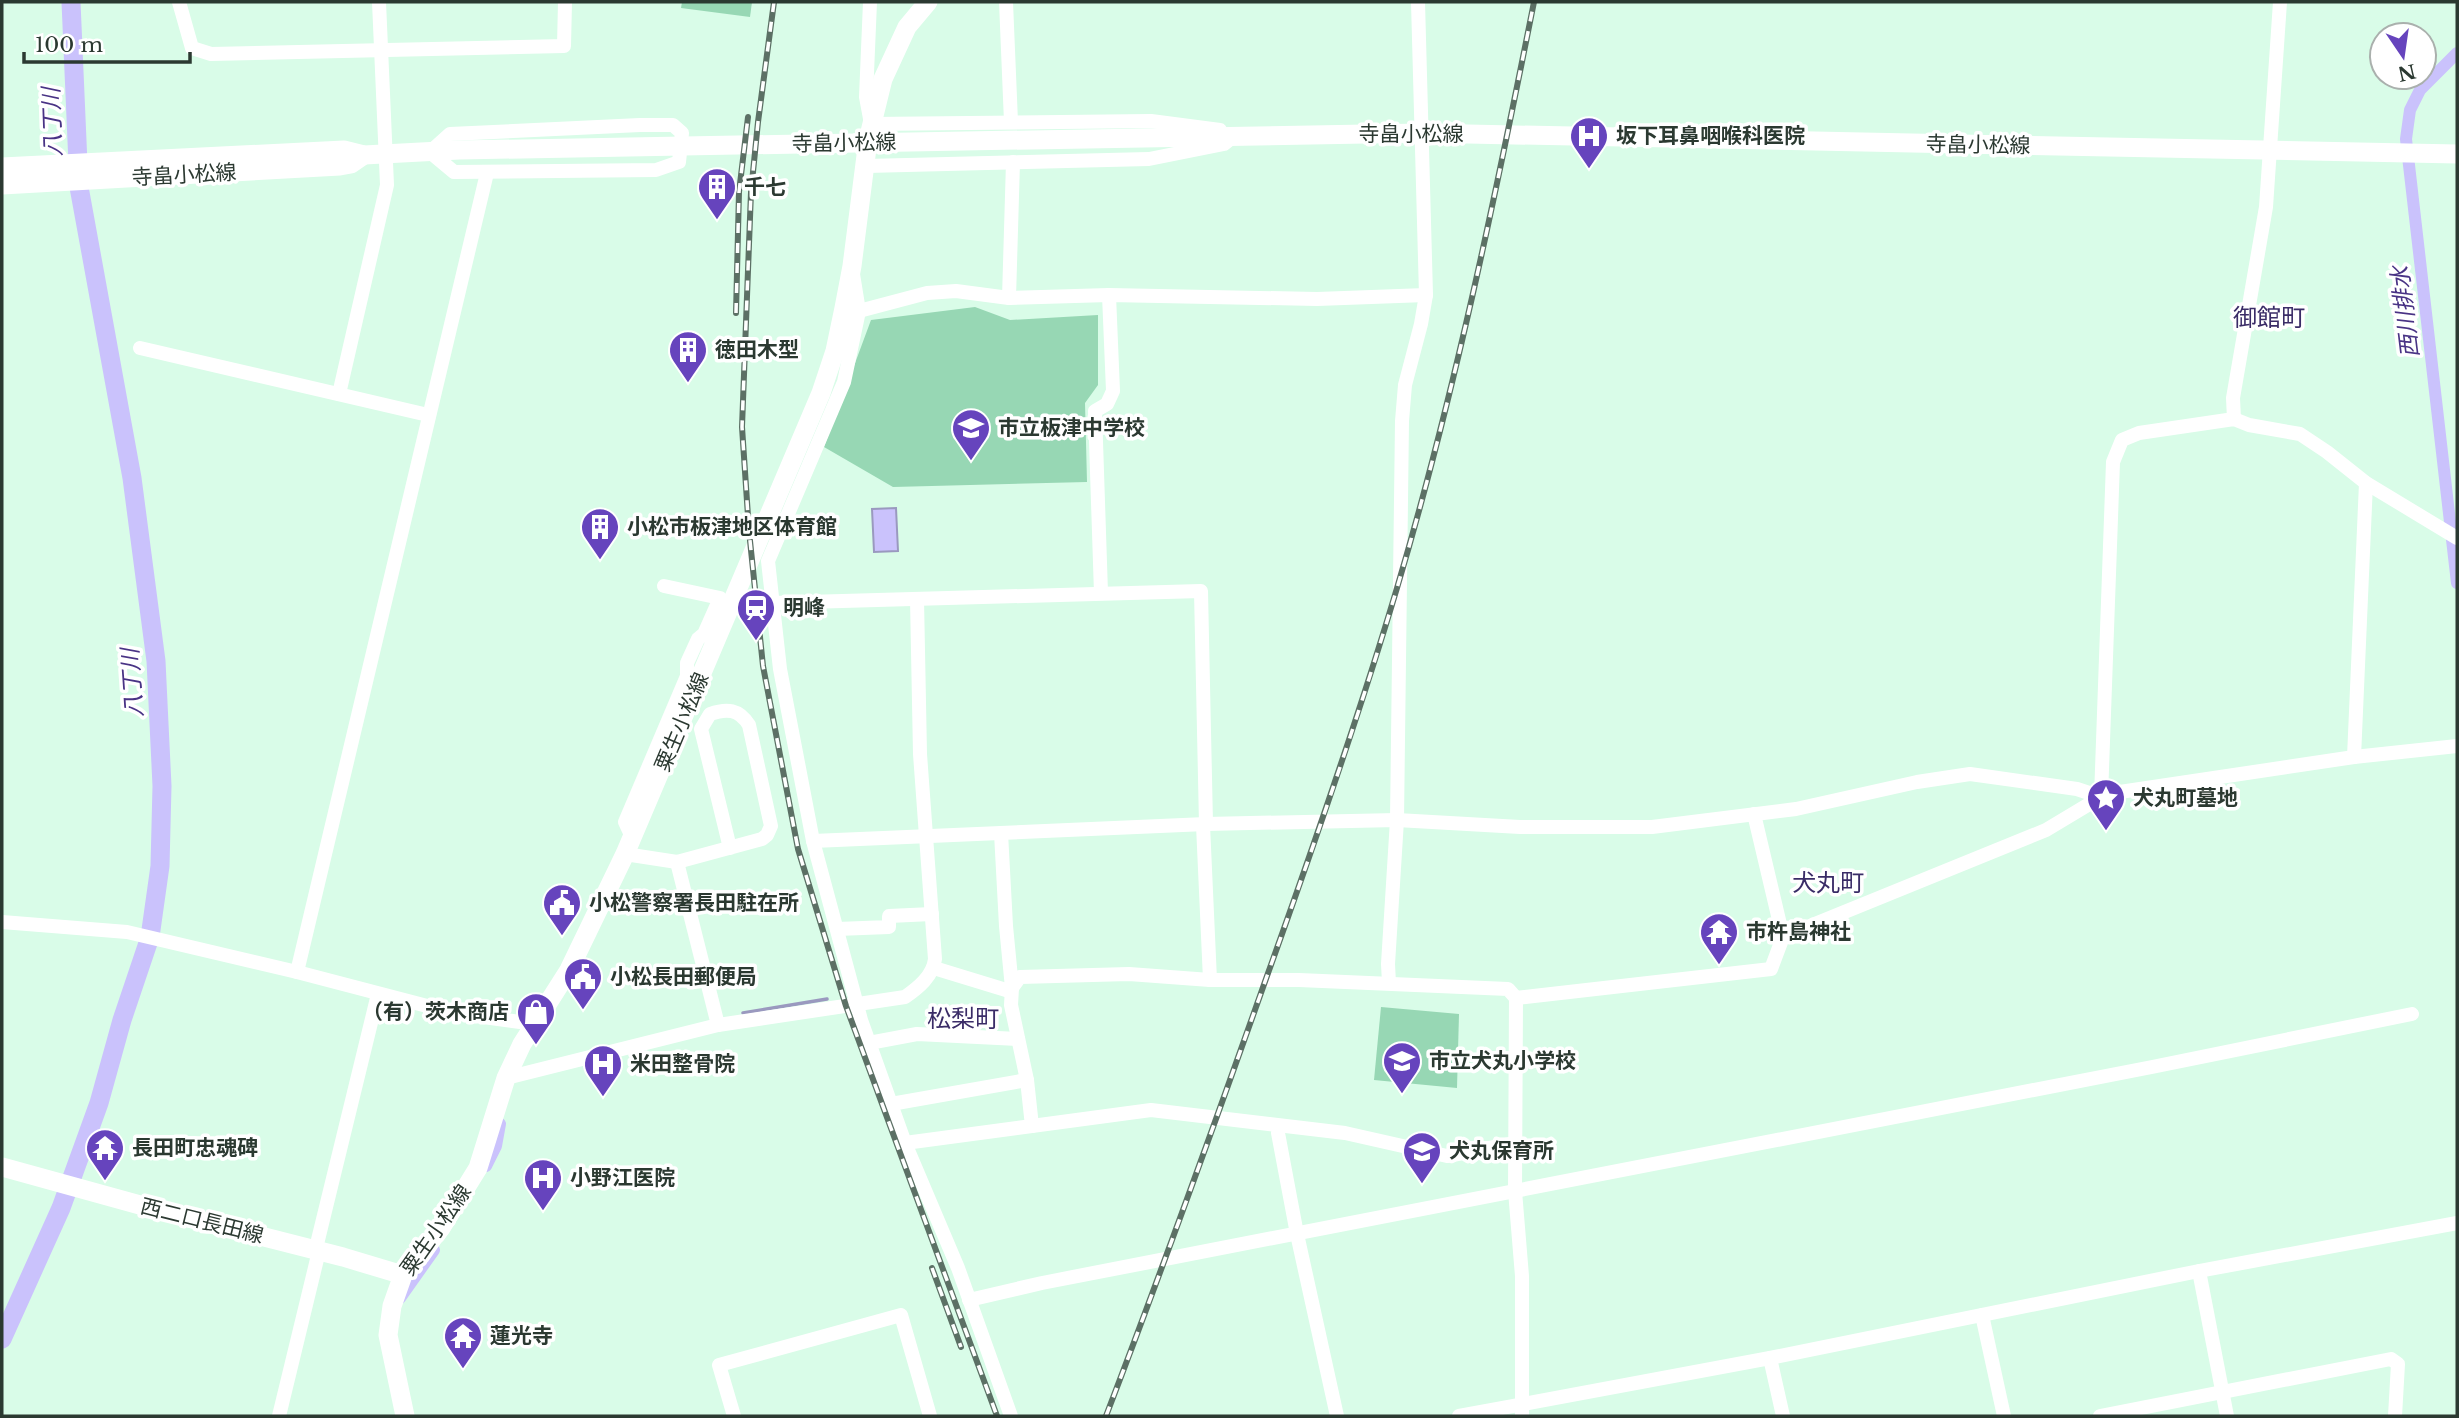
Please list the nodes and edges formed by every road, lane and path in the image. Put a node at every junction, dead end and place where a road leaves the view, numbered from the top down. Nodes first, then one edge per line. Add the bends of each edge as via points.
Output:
1 (179, 2) edge
2 (379, 2) edge
3 (565, 2) edge
4 (870, 2) edge
5 (928, 2) edge
6 (1006, 2) edge
7 (1418, 2) edge
8 (2280, 2) edge
9 (381, 50) junction
10 (1011, 122) junction
11 (871, 124) junction
12 (1420, 133) junction
13 (1235, 136) junction
14 (2269, 149) junction
15 (430, 152) junction
16 (385, 153) junction
17 (2456, 154) edge
18 (1013, 162) junction
19 (866, 166) junction
20 (2, 167) edge
21 (200, 167) junction
22 (487, 173) junction
23 (2, 185) edge
24 (852, 266) junction
25 (1110, 295) junction
26 (1426, 295) junction
27 (1009, 298) junction
28 (859, 311) junction
29 (141, 348) dead end
30 (339, 394) junction
31 (428, 415) junction
32 (2234, 419) junction
33 (2366, 483) junction
34 (2457, 538) edge
35 (664, 586) dead end
36 (1101, 593) junction
37 (917, 599) junction
38 (772, 603) junction
39 (2457, 746) edge
40 (2354, 757) junction
41 (2101, 797) junction
42 (1754, 814) junction
43 (1397, 820) junction
44 (1205, 825) junction
45 (1001, 833) junction
46 (926, 835) junction
47 (813, 841) junction
48 (628, 846) junction
49 (730, 848) junction
50 (677, 862) junction
51 (932, 914) junction
52 (2, 922) edge
53 (837, 929) junction
54 (1783, 937) junction
55 (934, 968) junction
56 (297, 972) junction
57 (1209, 980) junction
58 (1389, 984) junction
59 (1012, 988) junction
60 (378, 994) junction
61 (1516, 998) junction
62 (857, 1004) junction
63 (2412, 1014) dead end
64 (535, 1024) junction
65 (718, 1026) junction
66 (1018, 1039) junction
67 (869, 1043) junction
68 (506, 1078) junction
69 (1027, 1080) junction
70 (891, 1104) junction
71 (1032, 1126) junction
72 (1278, 1133) dead end
73 (905, 1143) junction
74 (1516, 1143) junction
75 (2, 1167) edge
76 (1515, 1191) junction
77 (2457, 1223) edge
78 (1297, 1234) junction
79 (319, 1251) junction
80 (2199, 1271) junction
81 (402, 1275) junction
82 (969, 1300) junction
83 (1982, 1315) junction
84 (1770, 1357) junction
85 (2223, 1391) junction
86 (1522, 1410) edge
87 (279, 1416) edge
88 (405, 1416) edge
89 (734, 1416) edge
90 (930, 1416) edge
91 (1012, 1416) edge
92 (1337, 1416) edge
93 (1460, 1416) edge
94 (1783, 1416) edge
95 (2004, 1416) edge
96 (2100, 1416) edge
97 (2228, 1416) edge
98 (2395, 1416) edge

1 - 9 street via 192,48 211,54
2 - 9 street
3 - 9 street via 564,46
4 - 11 street via 866,97
5 - 11 main road, 粟生小松線 via 907,27 883,79
6 - 10 street
7 - 12 street
8 - 14 street
9 - 16 street
10 - 11 street
10 - 13 street via 1151,121 1227,131
11 - 19 main road, 粟生小松線
12 - 13 main road, 寺畠小松線
12 - 14 main road, 寺畠小松線
12 - 26 street
13 - 15 main road, 寺畠小松線
13 - 18 street via 1224,144 1149,159
14 - 17 main road, 寺畠小松線
14 - 32 street via 2266,207 2233,398
15 - 16 main road, 寺畠小松線
15 - 22 street via 454,172
15 - 22 street via 450,134 474,132 673,125 682,133 679,162 656,170
16 - 21 main road, 寺畠小松線 via 364,155 340,166
16 - 30 street via 387,185
18 - 19 street
18 - 27 street
19 - 24 main road, 粟生小松線
20 - 21 main road, 寺畠小松線
21 - 23 main road, 寺畠小松線
22 - 31 street
24 - 28 street
24 - 48 main road, 粟生小松線 via 835,351 821,393
25 - 26 street via 1317,299
25 - 27 street
25 - 36 street via 1113,391 1107,404 1095,411
26 - 43 street via 1405,385 1402,421
27 - 28 street via 956,291 927,293
28 - 38 street via 844,382 768,561
29 - 30 street
30 - 31 street
31 - 56 street
32 - 33 street via 2300,434
32 - 41 street via 2139,433 2122,440 2113,462
33 - 34 street
33 - 40 street
35 - 48 street via 720,598 687,663 687,676 625,822
36 - 37 street
36 - 44 street via 1201,591
37 - 38 street
37 - 46 street
38 - 47 street
39 - 40 street
40 - 41 street
41 - 42 street via 2077,789 1970,775
41 - 54 street via 2046,830
42 - 43 street via 1652,827 1520,827
42 - 54 street
43 - 44 street
43 - 58 street
44 - 45 street
44 - 57 street
45 - 46 street
45 - 59 street
46 - 47 street
46 - 51 street
47 - 53 street
48 - 50 street
48 - 64 main road, 粟生小松線 via 569,970
49 - 49 street via 701,729 710,714 729,710 738,712 749,725 771,826 762,839
49 - 50 street
50 - 65 street
51 - 53 street via 889,916 889,927
51 - 55 street
52 - 56 street via 127,932
53 - 62 street
54 - 61 street via 1771,969
55 - 59 street
55 - 62 street via 919,988 905,997
56 - 60 street
57 - 58 street
57 - 59 street via 1129,974 1020,976
58 - 61 street via 1507,989
59 - 66 street
60 - 64 street via 454,1013
60 - 79 street via 317,1244
61 - 74 street
62 - 65 street
62 - 67 street
63 - 76 street
64 - 68 main road, 粟生小松線
65 - 68 street
66 - 67 street via 917,1034
66 - 69 street
67 - 70 street
68 - 81 main road, 粟生小松線 via 478,1168 441,1228
69 - 70 street
69 - 71 street
70 - 73 street
71 - 73 street
71 - 74 street via 1151,1110 1345,1133 1447,1156
72 - 78 street
73 - 82 street
74 - 76 street
75 - 79 main road, 西二口長田線
76 - 78 street
76 - 86 street via 1522,1276
77 - 80 street
78 - 82 street
78 - 92 street
79 - 81 main road, 西二口長田線
79 - 87 street
80 - 83 street
80 - 85 street
81 - 88 main road, 粟生小松線 via 388,1335
82 - 91 street
83 - 84 street
83 - 95 street
84 - 86 street
84 - 94 street
85 - 96 street
85 - 97 street
85 - 98 street via 2391,1359 2398,1364
86 - 93 street
89 - 90 street via 719,1365 901,1315

